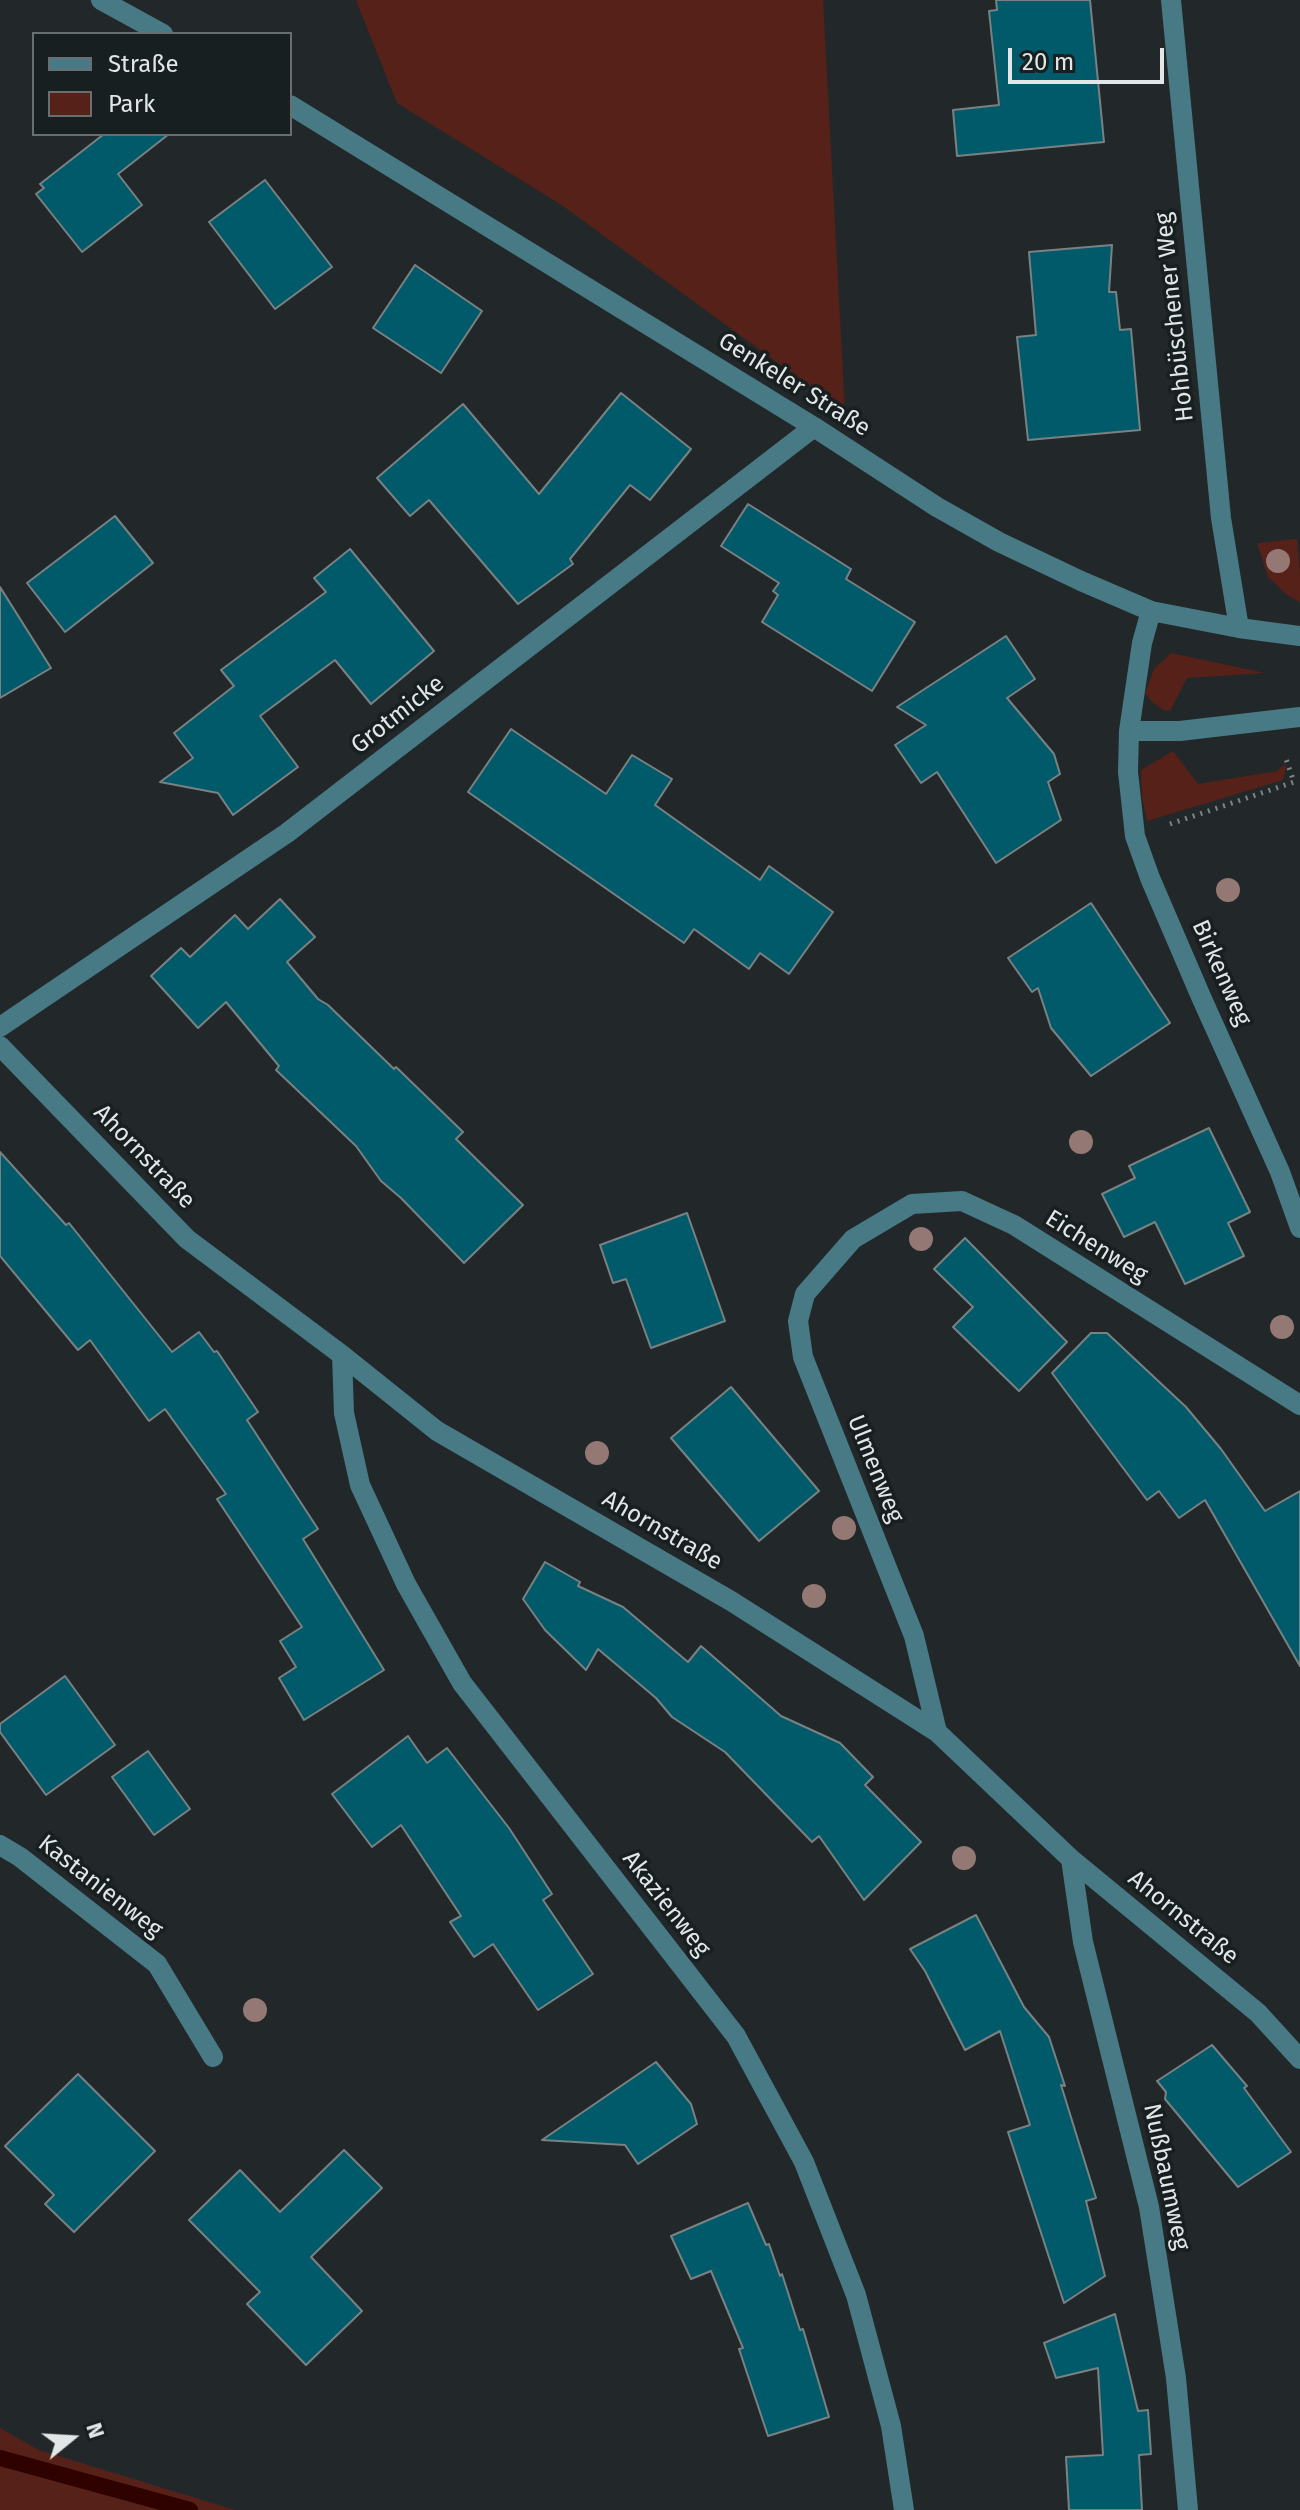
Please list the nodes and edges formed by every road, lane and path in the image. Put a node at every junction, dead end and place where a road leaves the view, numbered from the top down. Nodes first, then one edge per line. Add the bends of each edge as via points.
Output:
1 (101, 0) edge
2 (1171, 0) edge
3 (159, 32) edge
4 (292, 106) edge
5 (814, 427) junction
6 (1151, 611) junction
7 (1239, 628) junction
8 (1300, 636) edge
9 (1300, 717) edge
10 (1129, 731) junction
11 (1282, 746) dead end
12 (1135, 836) junction
13 (0, 1027) edge
14 (0, 1046) edge
15 (1300, 1228) edge
16 (853, 1239) joint
17 (342, 1355) junction
18 (1300, 1405) edge
19 (937, 1732) junction
20 (0, 1845) edge
21 (1071, 1859) junction
22 (213, 2057) dead end
23 (1300, 2059) edge
24 (904, 2510) edge
25 (1188, 2510) edge

1 - 3 street
2 - 7 street, Hohbüschener Weg via 1221,518
4 - 5 street, Genkeler Straße
5 - 6 street, Genkeler Straße via 999,542
5 - 13 street, Grotmicke via 287,833
6 - 7 street, Genkeler Straße
6 - 10 street, Birkenweg
7 - 8 street, Genkeler Straße
9 - 10 street via 1180,731
10 - 12 street, Birkenweg
11 - 12 path via 1294,782
12 - 15 street, Birkenweg
14 - 17 street, Ahornstraße via 187,1239
16 - 18 street, Eichenweg via 912,1204 962,1201 1014,1225
16 - 19 street, Ulmenweg via 805,1294 798,1321 803,1357 914,1636
17 - 19 street, Ahornstraße via 437,1431 731,1601
17 - 24 street, Akazienweg via 344,1413 360,1485 406,1584 462,1683 736,2036 804,2162 856,2295 891,2426
19 - 21 street, Ahornstraße
20 - 22 street, Kastanienweg via 157,1964
21 - 23 street, Ahornstraße via 1258,2013
21 - 25 street, Nußbaumweg via 1083,1942 1149,2207 1176,2378

